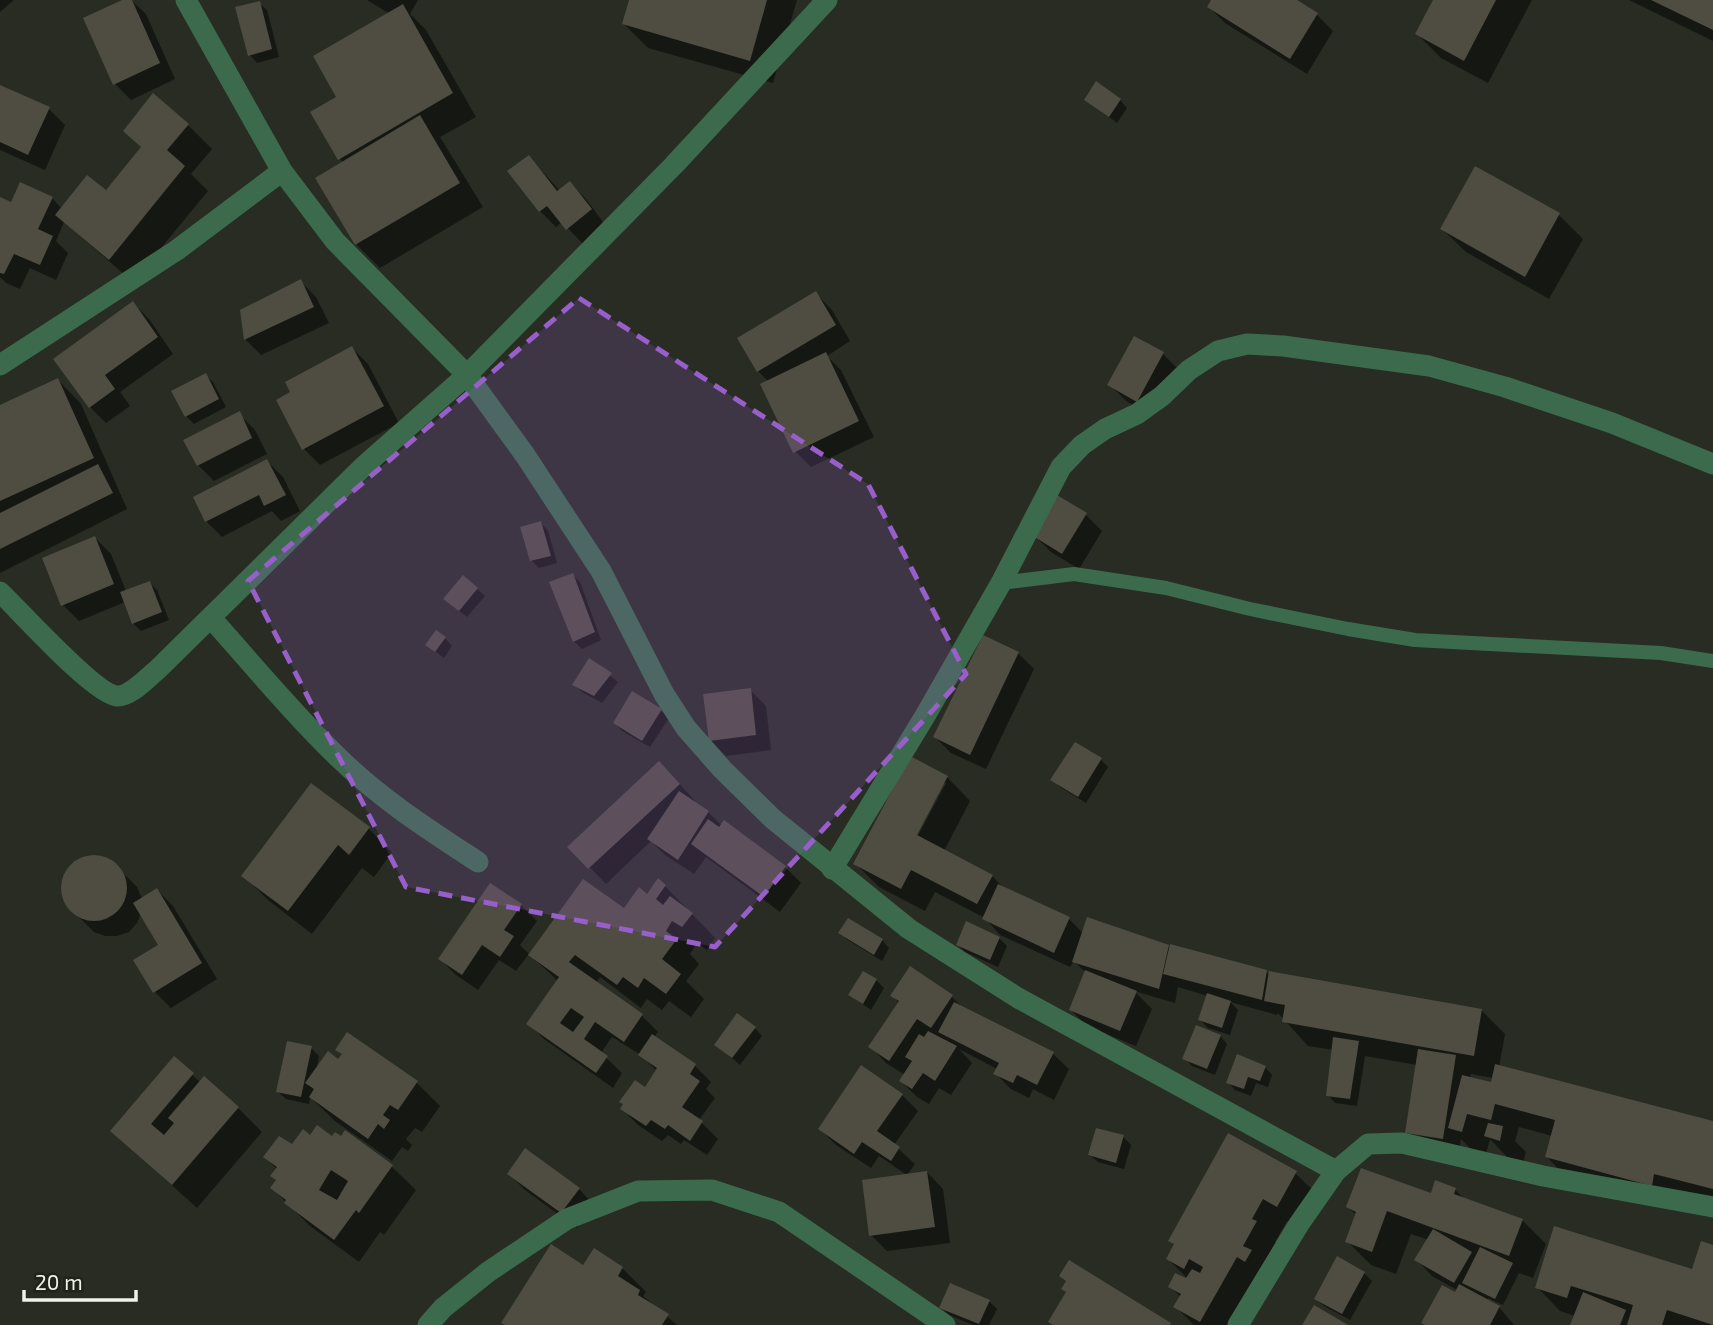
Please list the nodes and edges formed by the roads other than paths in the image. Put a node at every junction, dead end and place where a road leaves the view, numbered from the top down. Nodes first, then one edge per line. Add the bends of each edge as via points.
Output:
1 (186, 0) edge
2 (827, 0) edge
3 (282, 171) junction
4 (0, 365) edge
5 (467, 375) junction
6 (1713, 464) edge
7 (1000, 583) junction
8 (0, 592) edge
9 (211, 618) junction
10 (1713, 661) edge
11 (478, 862) dead end
12 (832, 869) junction
13 (1336, 1171) junction
14 (1713, 1208) edge
15 (428, 1325) edge
16 (945, 1325) edge
17 (1238, 1325) edge

1 - 3 street
2 - 5 street via 674,166
3 - 4 street via 177,250
3 - 5 street via 335,241
5 - 9 street via 356,475
5 - 12 street via 601,571 686,728 722,769
6 - 7 street via 1612,423 1429,366 1248,344 1218,351 1137,414 1082,445 1061,467
7 - 10 lane via 1074,574 1166,588 1416,640 1661,653
7 - 12 street
8 - 9 street via 67,660 117,696 157,670
9 - 11 street via 341,761
12 - 13 street via 909,929 1018,998
13 - 14 street via 1368,1144 1402,1143
13 - 17 street
15 - 16 street via 488,1272 567,1219 638,1191 712,1190 779,1212

